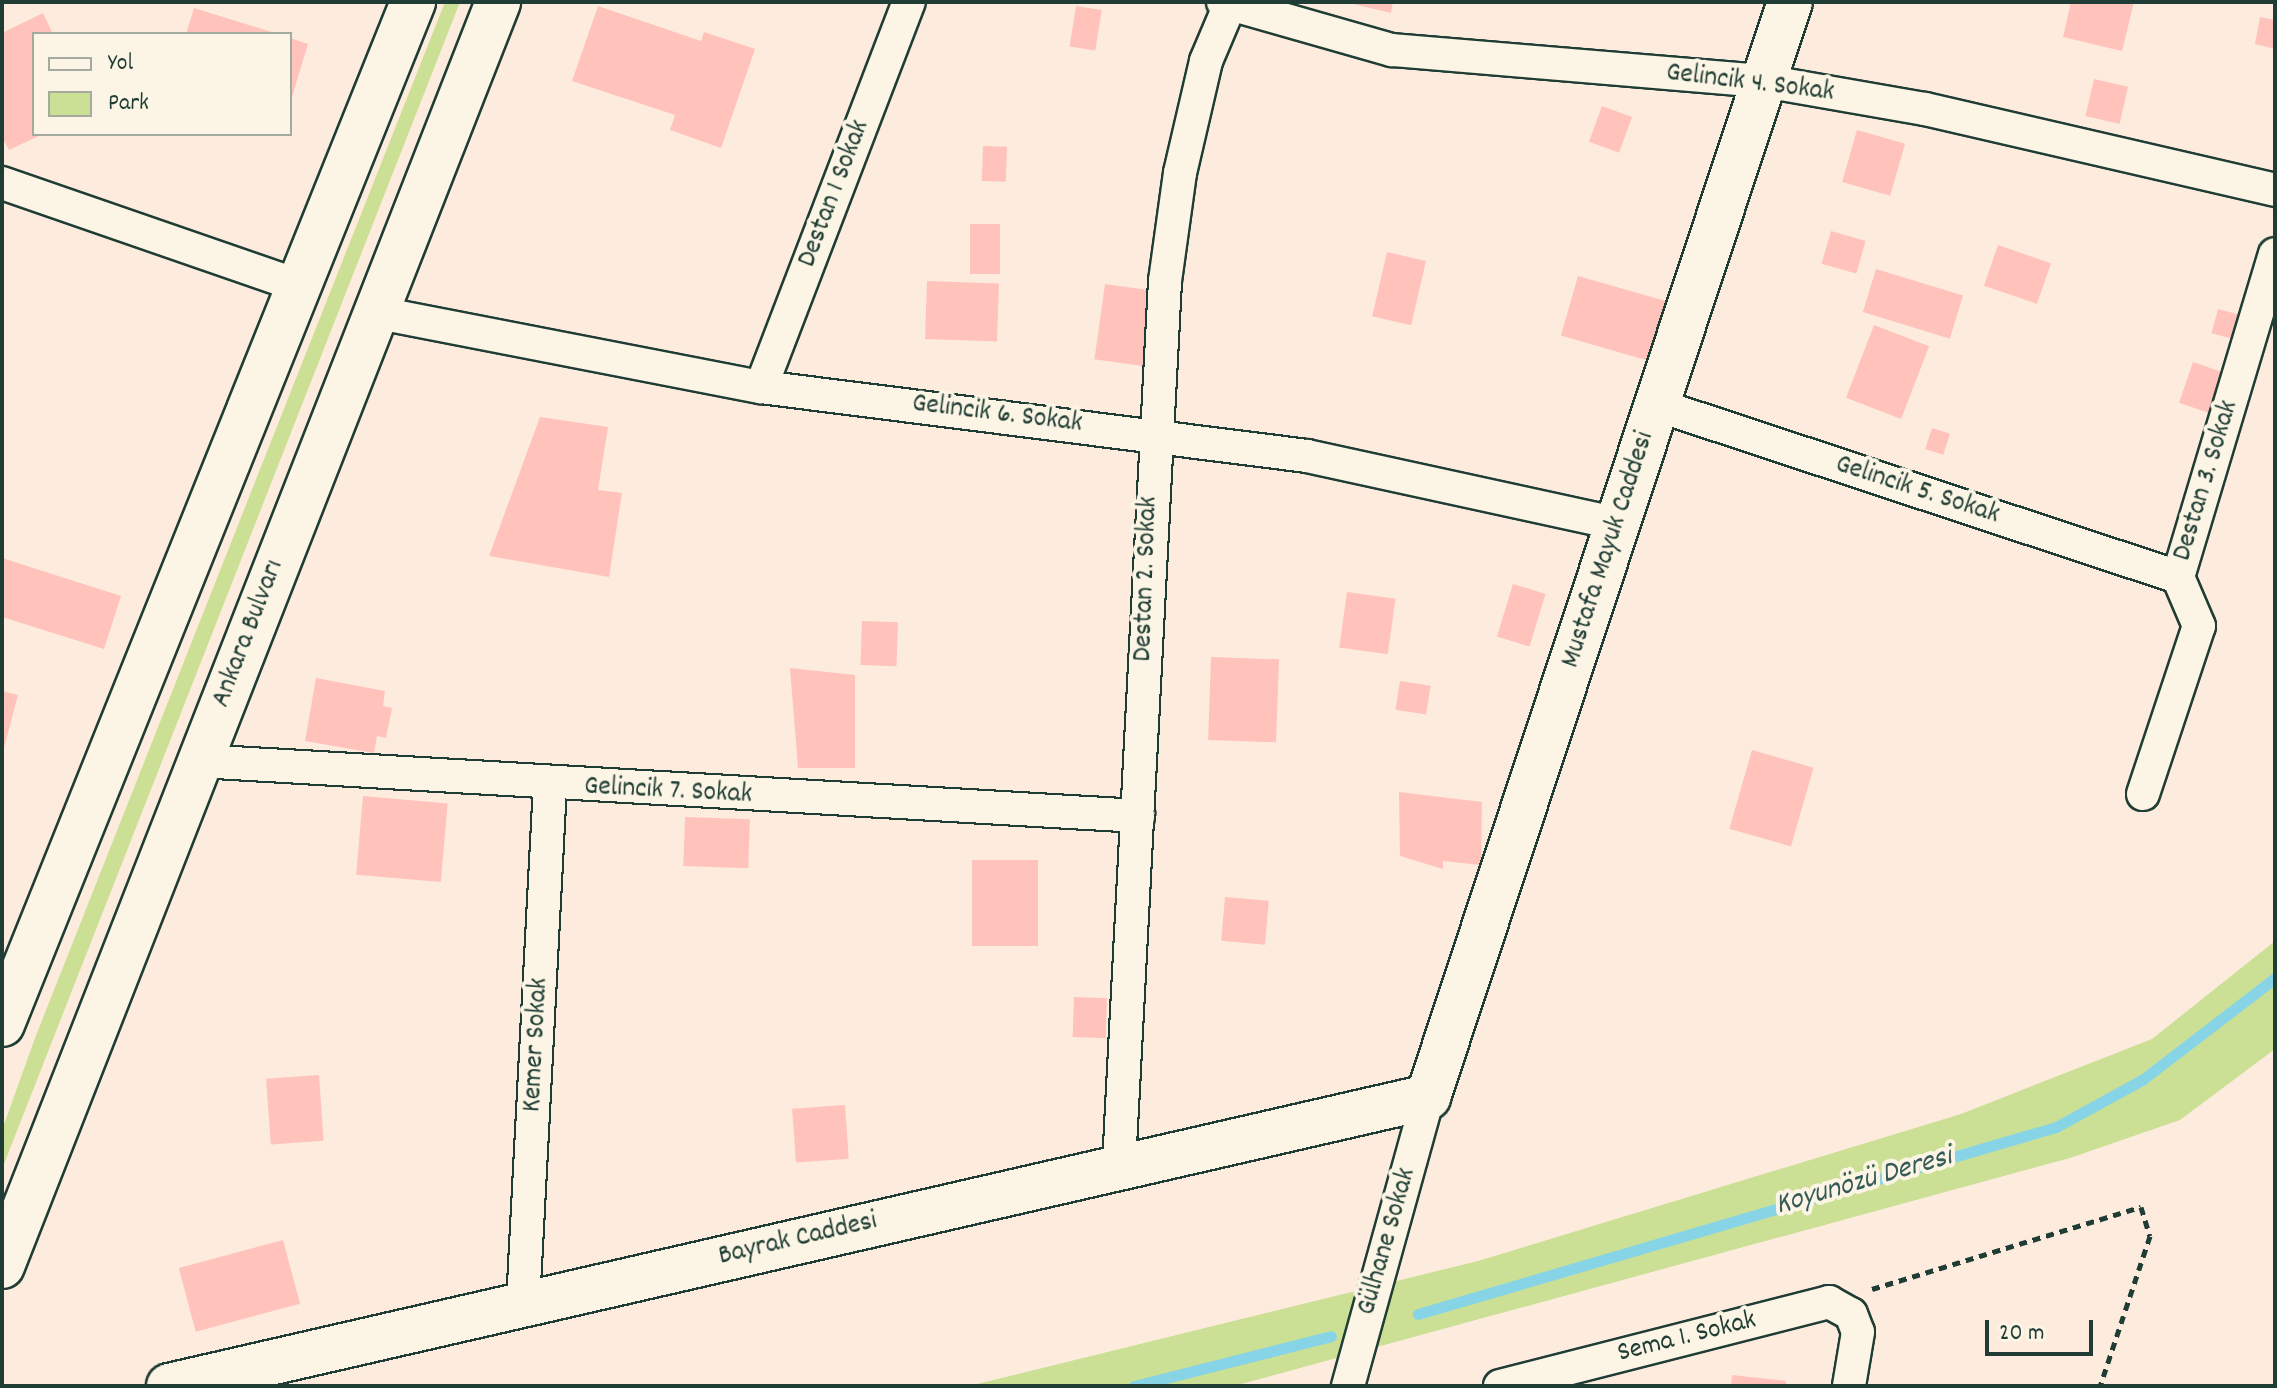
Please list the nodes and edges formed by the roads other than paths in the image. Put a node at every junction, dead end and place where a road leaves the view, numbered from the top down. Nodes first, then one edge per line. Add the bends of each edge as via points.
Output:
1 (413, 2) edge
2 (498, 2) edge
3 (909, 2) edge
4 (1790, 2) edge
5 (1227, 3) edge
6 (1764, 81) junction
7 (2, 183) edge
8 (2275, 190) edge
9 (2275, 254) edge
10 (299, 286) junction
11 (374, 312) junction
12 (761, 387) junction
13 (1657, 405) junction
14 (1152, 433) junction
15 (1618, 524) junction
16 (2178, 577) junction
17 (199, 761) junction
18 (550, 786) junction
19 (2143, 794) dead end
20 (1138, 816) junction
21 (12, 973) edge
22 (2, 1024) edge
23 (1428, 1097) junction
24 (1119, 1165) junction
25 (2, 1266) edge
26 (523, 1304) junction
27 (169, 1386) edge
28 (1348, 1386) edge
29 (1500, 1386) edge
30 (1849, 1386) edge

1 - 10 main road
2 - 11 main road, Ankara Bulvarı
3 - 12 street, Destan 1 Sokak
4 - 6 main road, Mustafa Mayuk Caddesi
5 - 6 street, Gelincik 4. Sokak via 1392,50
5 - 14 street, Destan 2. Sokak via 1206,61 1180,173
6 - 8 street, Gelincik 4. Sokak via 1925,109
6 - 13 main road, Mustafa Mayuk Caddesi
7 - 10 street
9 - 16 street, Destan 3. Sokak
10 - 21 main road
11 - 12 street, Gelincik 6. Sokak
11 - 17 main road, Ankara Bulvarı
12 - 14 street, Gelincik 6. Sokak
13 - 15 main road, Mustafa Mayuk Caddesi
13 - 16 street, Gelincik 5. Sokak
14 - 15 street, Gelincik 6. Sokak via 1307,456
14 - 20 street, Destan 2. Sokak
15 - 23 main road, Mustafa Mayuk Caddesi
16 - 19 street, Destan 3. Sokak via 2199,626
17 - 18 street, Gelincik 7. Sokak
17 - 25 main road, Ankara Bulvarı
18 - 20 street, Gelincik 7. Sokak
18 - 26 street, Kemer Sokak
20 - 24 street, Destan 2. Sokak
21 - 22 main road
23 - 24 main road, Bayrak Caddesi
23 - 28 street, Gülhane Sokak
24 - 26 main road, Bayrak Caddesi
26 - 27 main road, Bayrak Caddesi
29 - 30 street, Sema 1. Sokak via 1829,1302 1851,1314 1858,1332

